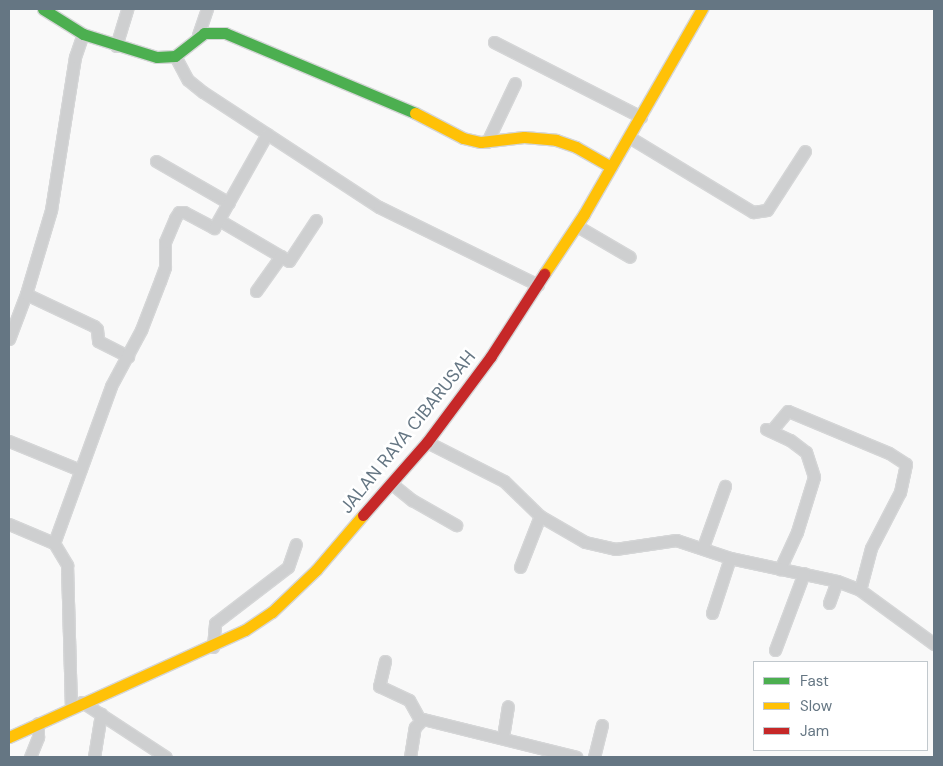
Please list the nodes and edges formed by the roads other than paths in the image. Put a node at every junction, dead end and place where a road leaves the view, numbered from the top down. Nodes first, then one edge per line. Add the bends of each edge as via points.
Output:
1 (43, 9) edge
2 (127, 9) edge
3 (207, 9) edge
4 (702, 9) edge
5 (83, 34) junction
6 (198, 35) junction
7 (494, 42) dead end
8 (116, 46) junction
9 (175, 56) junction
10 (515, 83) dead end
11 (641, 117) junction
12 (267, 134) junction
13 (629, 137) junction
14 (487, 142) junction
15 (805, 151) dead end
16 (156, 161) dead end
17 (611, 167) junction
18 (229, 203) junction
19 (219, 220) junction
20 (316, 220) dead end
21 (577, 226) junction
22 (281, 256) junction
23 (630, 257) dead end
24 (538, 286) junction
25 (256, 291) dead end
26 (26, 294) junction
27 (9, 339) edge
28 (128, 356) junction
29 (9, 441) edge
30 (427, 442) junction
31 (80, 470) junction
32 (392, 484) junction
33 (725, 486) dead end
34 (540, 516) junction
35 (9, 524) edge
36 (456, 525) dead end
37 (54, 543) junction
38 (296, 544) dead end
39 (703, 547) junction
40 (730, 558) junction
41 (520, 568) dead end
42 (780, 569) junction
43 (804, 573) junction
44 (837, 581) junction
45 (860, 590) junction
46 (829, 603) dead end
47 (712, 613) dead end
48 (934, 644) edge
49 (213, 646) junction
50 (775, 650) dead end
51 (385, 661) dead end
52 (82, 702) junction
53 (71, 706) junction
54 (508, 706) dead end
55 (101, 714) junction
56 (420, 720) junction
57 (38, 723) junction
58 (602, 725) dead end
59 (9, 737) edge
60 (503, 737) junction
61 (30, 757) edge
62 (94, 757) edge
63 (166, 757) edge
64 (410, 757) edge
65 (576, 757) edge
66 (594, 757) edge

1 - 5 main road
2 - 8 street
3 - 6 street
4 - 11 main road, JALAN RAYA CIBARUSAH
5 - 8 main road
5 - 26 street via 75,57 51,210
6 - 9 main road
6 - 14 main road via 218,31 233,35 417,114 462,138
7 - 11 street
8 - 9 main road via 157,57
9 - 12 street via 188,80
10 - 14 street
11 - 13 main road, JALAN RAYA CIBARUSAH
12 - 18 street
12 - 24 street via 379,207
13 - 15 street via 753,212 767,210
13 - 17 main road, JALAN RAYA CIBARUSAH
14 - 17 main road via 524,137 556,140 576,147
16 - 18 street
17 - 21 main road, JALAN RAYA CIBARUSAH
18 - 19 street
19 - 22 street
19 - 28 street via 214,228 184,212 177,215 165,242 165,267
20 - 22 street via 292,260
21 - 23 street
21 - 24 main road, JALAN RAYA CIBARUSAH
22 - 25 street
24 - 30 main road, JALAN RAYA CIBARUSAH via 474,381
26 - 27 street
26 - 28 street via 94,326 98,329 98,341
28 - 31 street via 111,386
29 - 31 street
30 - 32 main road, JALAN RAYA CIBARUSAH
30 - 34 street via 504,481
31 - 37 street
32 - 36 street via 412,500
32 - 49 main road, JALAN RAYA CIBARUSAH via 284,602 253,625
33 - 39 street
34 - 39 street via 585,542 608,548 676,540
34 - 41 street
35 - 37 street
37 - 53 street via 68,573
38 - 49 street via 288,567 215,623
39 - 40 street
40 - 42 street
40 - 47 street
42 - 43 street
42 - 45 street via 797,532 814,478 806,452 768,430 788,411 890,453 906,464 900,492 871,548
43 - 44 street
43 - 50 street
44 - 45 street
44 - 46 street
45 - 48 street
49 - 52 main road, JALAN RAYA CIBARUSAH
51 - 56 street via 379,686 409,700
52 - 53 main road, JALAN RAYA CIBARUSAH
52 - 55 street
53 - 57 main road, JALAN RAYA CIBARUSAH
54 - 60 street
55 - 62 street
55 - 63 street
56 - 60 street
56 - 64 street via 415,727
57 - 59 main road, JALAN RAYA CIBARUSAH
57 - 61 street via 38,737
58 - 66 street
60 - 65 street

